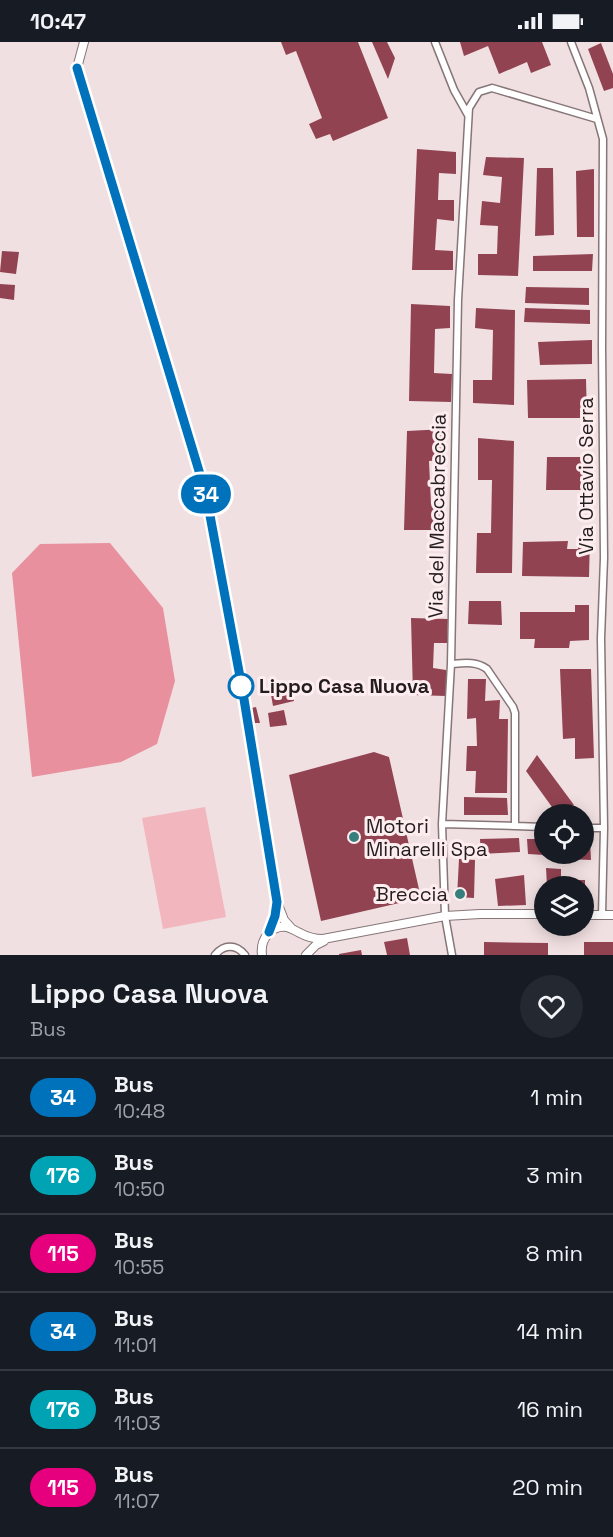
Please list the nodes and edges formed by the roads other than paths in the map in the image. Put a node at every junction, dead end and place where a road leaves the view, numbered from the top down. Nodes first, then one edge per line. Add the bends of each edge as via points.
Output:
1 (84, 42) edge
2 (435, 42) edge
3 (571, 42) edge
4 (469, 117) junction
5 (597, 119) junction
6 (451, 664) junction
7 (442, 824) junction
8 (514, 826) junction
9 (534, 826) edge
10 (594, 828) edge
11 (604, 828) junction
12 (277, 902) junction
13 (534, 914) edge
14 (594, 915) edge
15 (602, 915) junction
16 (613, 915) edge
17 (445, 916) junction
18 (295, 931) junction
19 (269, 932) junction
20 (328, 938) junction
21 (245, 954) edge
22 (260, 954) edge
23 (215, 955) edge
24 (305, 955) edge
25 (452, 955) edge

1 - 12 street via 77,68 206,494
2 - 4 street
3 - 5 street, Via Ottavio Serra
4 - 5 street, Via del Maccabreccia via 469,108 479,92 492,88
4 - 6 street, Via del Maccabreccia via 458,300
5 - 11 street, Via Ottavio Serra via 603,139
6 - 7 street, Via del Maccabreccia
6 - 8 street via 483,666 513,707
7 - 8 street
7 - 17 street, Via del Maccabreccia
8 - 9 street
10 - 11 street
11 - 15 street, Via Ottavio Serra
12 - 18 street via 284,920
12 - 19 street
13 - 17 street
14 - 15 street
15 - 16 street
17 - 20 street
17 - 25 street, Via del Maccabreccia
18 - 19 street via 280,927
18 - 20 street via 315,939
18 - 24 street via 305,943
19 - 22 street
20 - 24 street
21 - 23 street via 229,946

